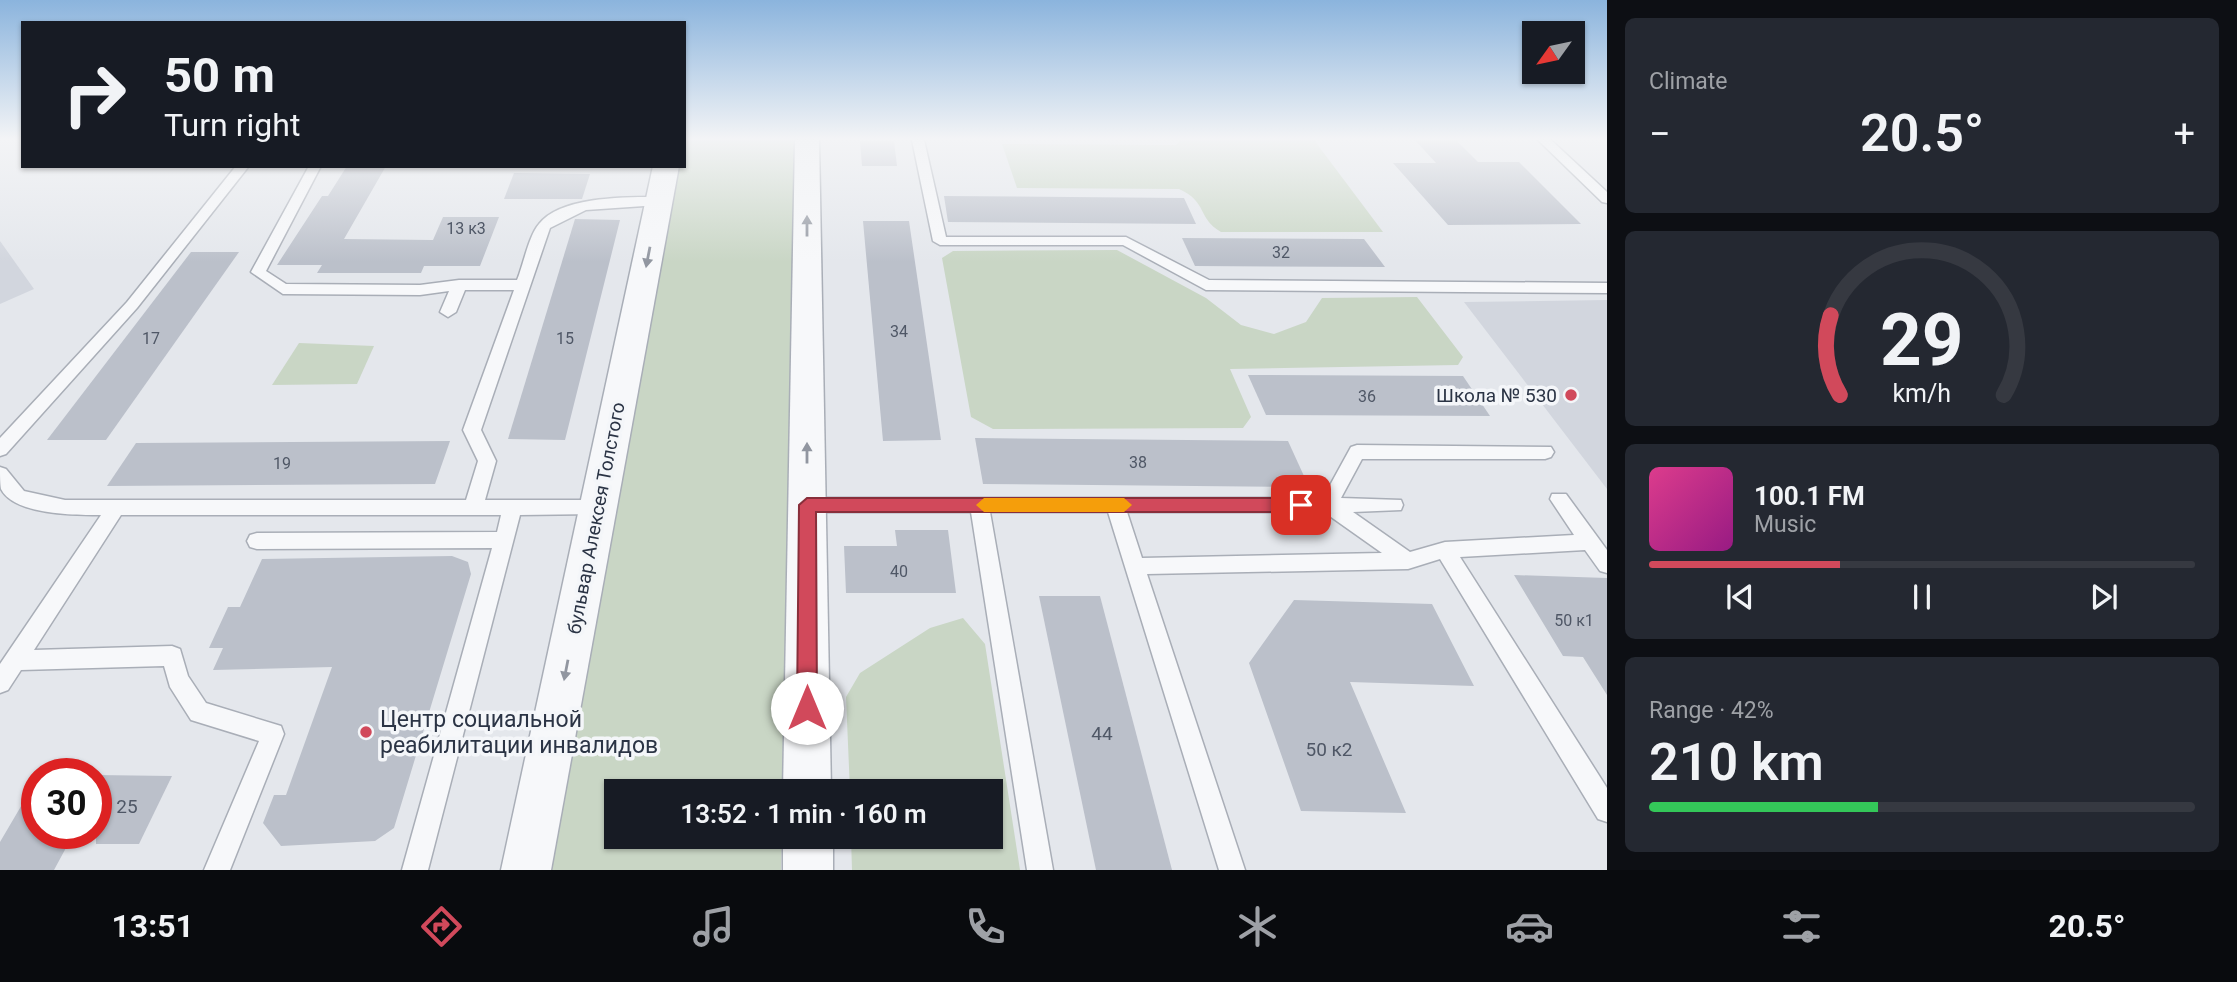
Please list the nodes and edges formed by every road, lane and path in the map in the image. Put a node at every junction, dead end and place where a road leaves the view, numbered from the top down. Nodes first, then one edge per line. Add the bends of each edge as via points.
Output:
1 (231, 181) edge
2 (306, 181) edge
3 (663, 181) edge
4 (807, 181) edge
5 (927, 181) edge
6 (1587, 181) edge
7 (1607, 199) edge
8 (659, 201) junction
9 (459, 285) junction
10 (523, 285) junction
11 (1607, 288) edge
12 (448, 312) dead end
13 (0, 449) edge
14 (1545, 452) dead end
15 (0, 474) edge
16 (1559, 499) dead end
17 (807, 505) junction
18 (979, 505) junction
19 (1115, 505) junction
20 (1328, 505) junction
21 (1394, 505) dead end
22 (598, 506) junction
23 (472, 507) junction
24 (513, 507) junction
25 (116, 508) junction
26 (504, 540) junction
27 (257, 541) dead end
28 (1590, 542) junction
29 (1445, 550) junction
30 (1408, 561) junction
31 (1607, 565) edge
32 (1135, 566) junction
33 (15, 660) junction
34 (0, 683) edge
35 (807, 779) edge
36 (1607, 810) edge
37 (807, 849) edge
38 (217, 870) edge
39 (415, 870) edge
40 (526, 870) edge
41 (808, 870) edge
42 (1040, 870) edge
43 (1232, 870) edge

1 - 13 lane via 132,305
2 - 9 lane via 258,272 283,289 420,290
3 - 8 street, бульвар Алексея Толстого
17 -> 4 street
5 - 11 lane via 940,241 1126,241 1206,285
6 - 7 lane
8 - 10 lane via 612,201 556,215 544,226
8 -> 22 street, бульвар Алексея Толстого
9 - 10 lane
9 - 12 lane
10 - 23 lane via 472,430 487,461
14 - 20 lane via 1357,452
15 - 25 lane via 18,497 65,508
16 - 28 lane
17 - 18 lane
17 - 35 street
18 - 19 lane
18 - 42 lane
19 - 20 lane
19 - 32 lane
20 - 21 lane
20 - 30 lane
22 - 24 lane
22 -> 40 street, бульвар Алексея Толстого
23 - 24 lane
23 - 25 lane
24 - 26 lane
25 - 33 lane
26 - 27 lane
26 - 39 lane
28 - 29 lane
28 - 31 lane
29 - 30 lane
29 - 36 lane
30 - 32 lane
32 - 43 lane
33 - 34 lane
33 - 38 lane via 172,656 178,680 199,712 273,734
37 - 41 street

